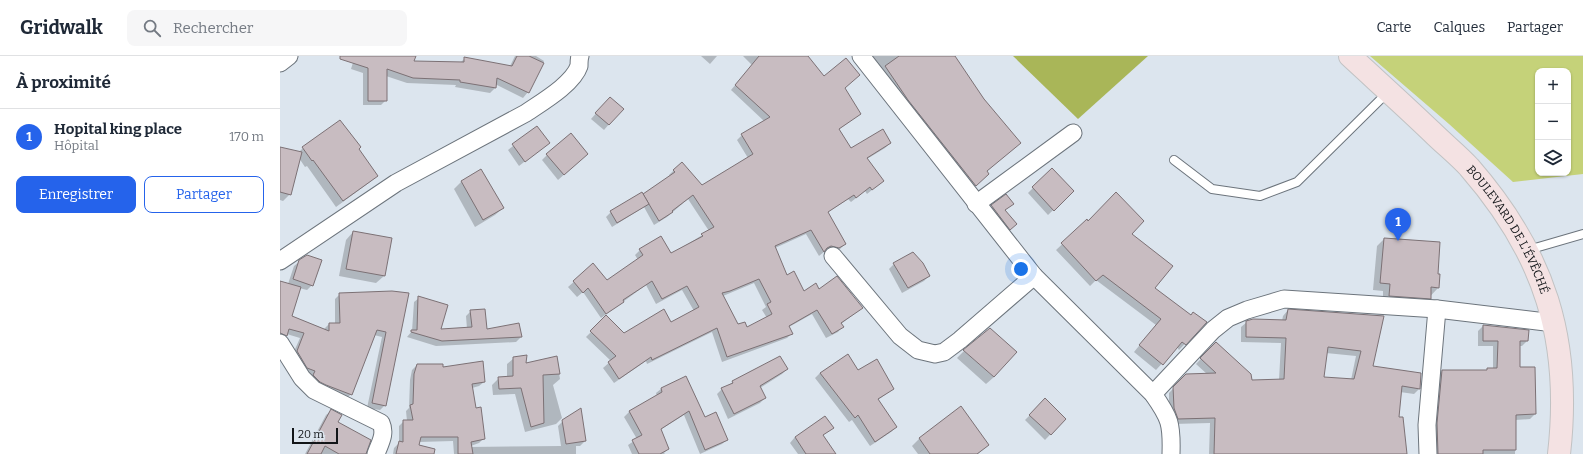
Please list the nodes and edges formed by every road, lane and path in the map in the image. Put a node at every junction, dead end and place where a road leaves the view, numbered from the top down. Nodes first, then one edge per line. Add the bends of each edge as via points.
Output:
1 (289, 56) edge
2 (580, 56) edge
3 (861, 56) edge
4 (1350, 56) edge
5 (280, 63) edge
6 (1389, 92) junction
7 (1073, 133) dead end
8 (1174, 160) dead end
9 (976, 204) junction
10 (1583, 234) edge
11 (1528, 250) junction
12 (833, 256) dead end
13 (280, 261) edge
14 (1034, 276) junction
15 (1437, 309) junction
16 (1554, 324) junction
17 (280, 343) edge
18 (1153, 394) junction
19 (376, 454) edge
20 (1171, 454) edge
21 (1428, 454) edge
22 (1559, 454) edge

1 - 5 street
2 - 13 street via 573,75 561,88 526,113 396,183
3 - 9 street
4 - 6 main road, BOULEVARD DE L'ÉVÊCHÉ
6 - 8 lane via 1297,182 1260,196 1212,189
6 - 11 main road, BOULEVARD DE L'ÉVÊCHÉ via 1468,166 1497,201
7 - 9 street
9 - 14 street
10 - 11 lane
11 - 16 main road, BOULEVARD DE L'ÉVÊCHÉ via 1544,287
12 - 14 street via 900,336 918,350 935,354 944,352 960,340
14 - 18 street
15 - 16 street
15 - 18 street via 1284,299 1268,303 1234,315 1223,322
15 - 21 street via 1427,425
16 - 22 main road, BOULEVARD DE L'ÉVÊCHÉ via 1561,363 1563,397
17 - 19 street via 298,373 314,390 380,422 384,434
18 - 20 street via 1167,414 1172,434

